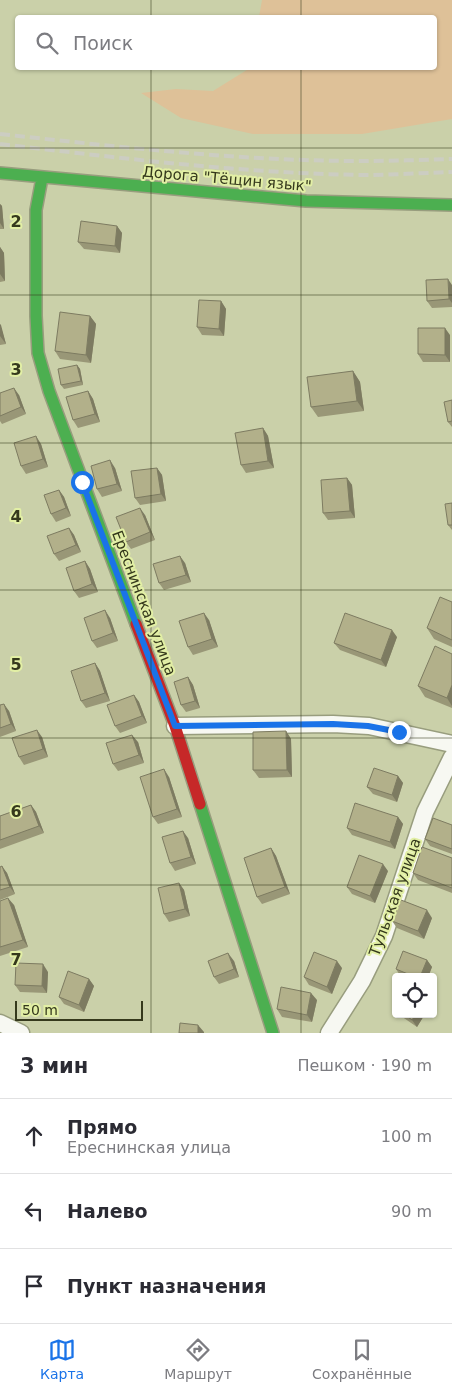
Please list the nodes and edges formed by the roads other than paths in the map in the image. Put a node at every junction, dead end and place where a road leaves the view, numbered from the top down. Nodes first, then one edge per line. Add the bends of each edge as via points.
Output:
1 (0, 173) edge
2 (42, 178) junction
3 (452, 205) edge
4 (175, 726) junction
5 (452, 744) edge
6 (452, 757) edge
7 (0, 1023) edge
8 (21, 1033) edge
9 (273, 1033) edge
10 (329, 1033) edge

1 - 2 street, Дорога "Тёщин язык"
2 - 3 street, Дорога "Тёщин язык" via 306,201
2 - 4 street, Ереснинская улица via 36,210 38,353 82,482
4 - 5 street via 368,726
4 - 9 street, Ереснинская улица
6 - 10 street, Тульская улица via 425,812 384,936 362,981
7 - 8 street

